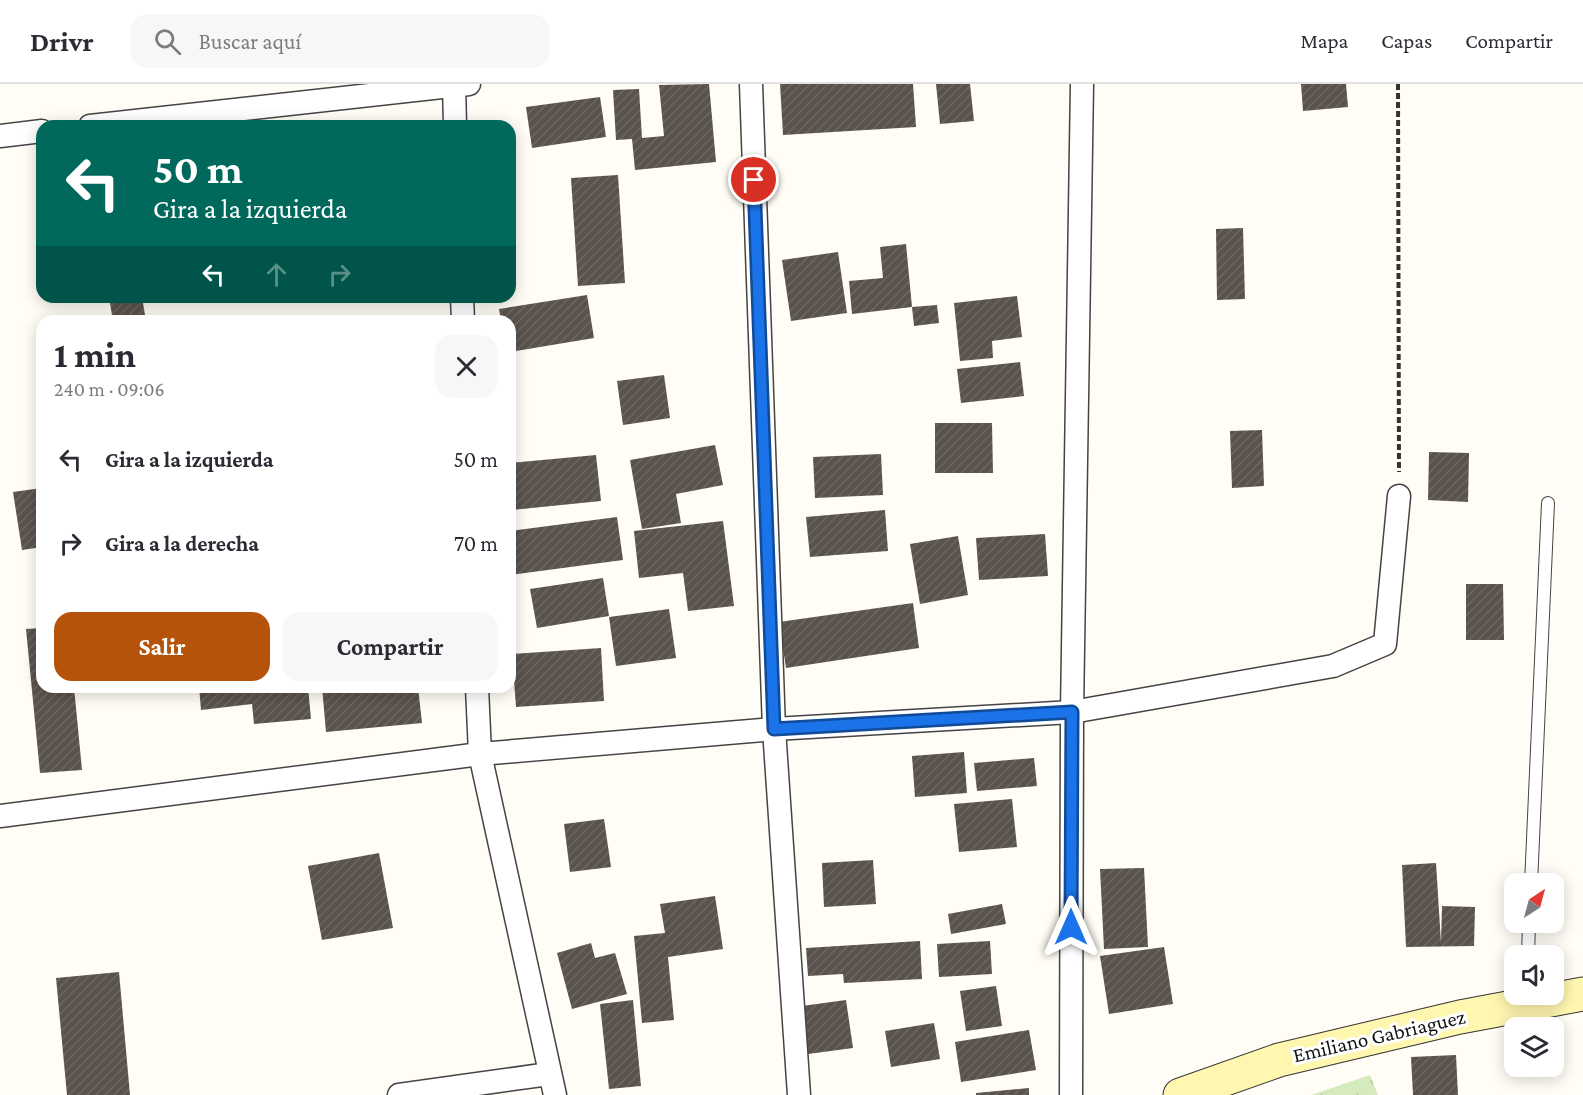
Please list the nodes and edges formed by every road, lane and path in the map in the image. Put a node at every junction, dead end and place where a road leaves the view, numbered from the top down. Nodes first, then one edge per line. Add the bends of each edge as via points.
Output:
1 (751, 84) edge
2 (1082, 84) edge
3 (1398, 84) edge
4 (459, 85) edge
5 (144, 120) edge
6 (456, 120) edge
7 (36, 132) edge
8 (0, 136) edge
9 (1399, 496) joint
10 (1548, 503) dead end
11 (477, 693) edge
12 (1072, 712) junction
13 (774, 729) junction
14 (480, 754) junction
15 (0, 816) edge
16 (1531, 873) edge
17 (1583, 994) edge
18 (1564, 996) edge
19 (1507, 1005) edge
20 (552, 1085) edge
21 (399, 1095) edge
22 (799, 1095) edge
23 (1071, 1095) edge
24 (1180, 1095) edge

1 - 13 street
2 - 12 street
3 - 9 path
4 - 5 street
4 - 6 street
7 - 8 street
9 - 12 street via 1385,644 1333,666
10 - 16 lane
11 - 14 street
12 - 13 street
12 - 23 street
13 - 14 street
13 - 22 street
14 - 15 street
14 - 20 street
17 - 18 main road, Emiliano Gabriaguez
19 - 24 main road, Emiliano Gabriaguez via 1279,1060
20 - 21 street

